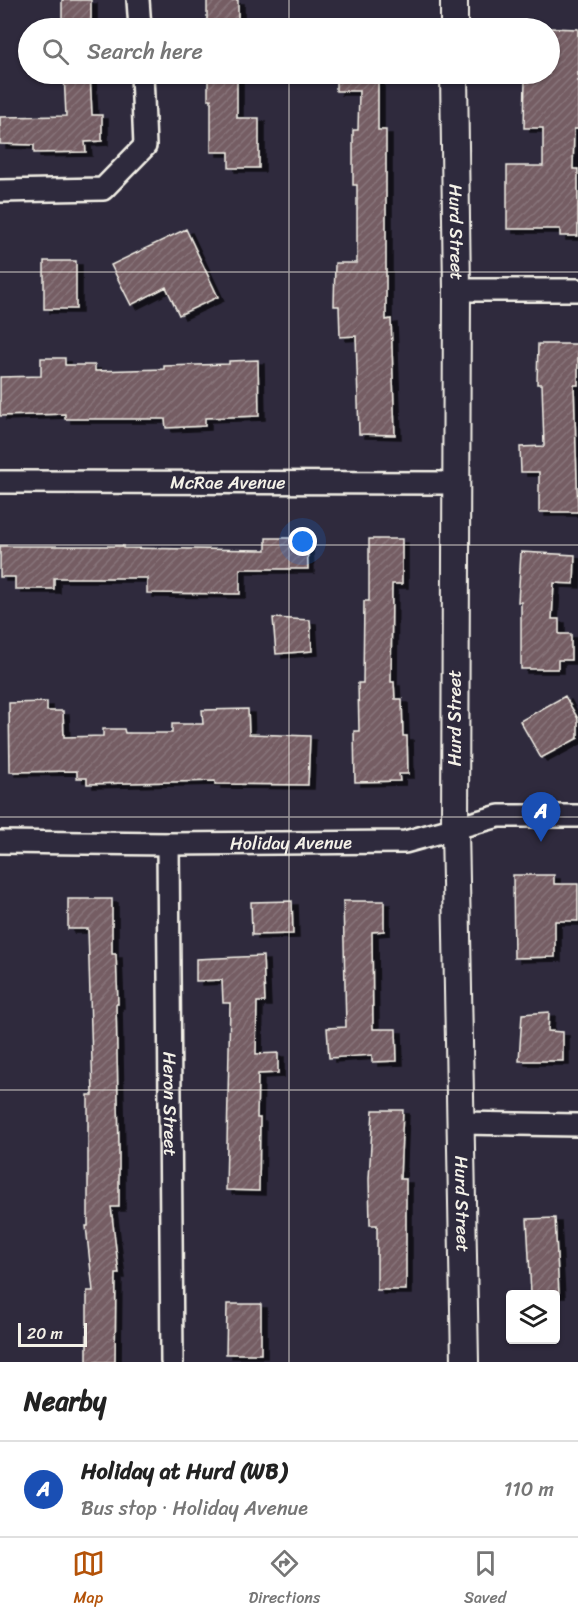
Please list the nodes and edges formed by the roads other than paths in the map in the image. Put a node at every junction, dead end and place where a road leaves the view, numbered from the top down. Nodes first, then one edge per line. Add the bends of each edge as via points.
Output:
1 (138, 0) edge
2 (454, 0) edge
3 (139, 18) edge
4 (454, 18) edge
5 (142, 84) edge
6 (454, 84) edge
7 (0, 191) edge
8 (457, 290) junction
9 (578, 290) edge
10 (0, 482) edge
11 (455, 483) junction
12 (578, 816) edge
13 (454, 828) junction
14 (0, 842) edge
15 (168, 844) junction
16 (462, 1123) junction
17 (578, 1125) edge
18 (172, 1362) edge
19 (465, 1362) edge

1 - 3 street
2 - 4 street
5 - 7 street via 145,146 103,189
6 - 8 street, Hurd Street
8 - 9 street
8 - 11 street, Hurd Street
10 - 11 street, McRae Avenue
11 - 13 street, Hurd Street
12 - 13 street, Holiday Avenue via 499,816
13 - 15 street, Holiday Avenue via 405,842
13 - 16 street, Hurd Street
14 - 15 street, Holiday Avenue
15 - 18 street, Heron Street
16 - 17 street
16 - 19 street, Hurd Street

